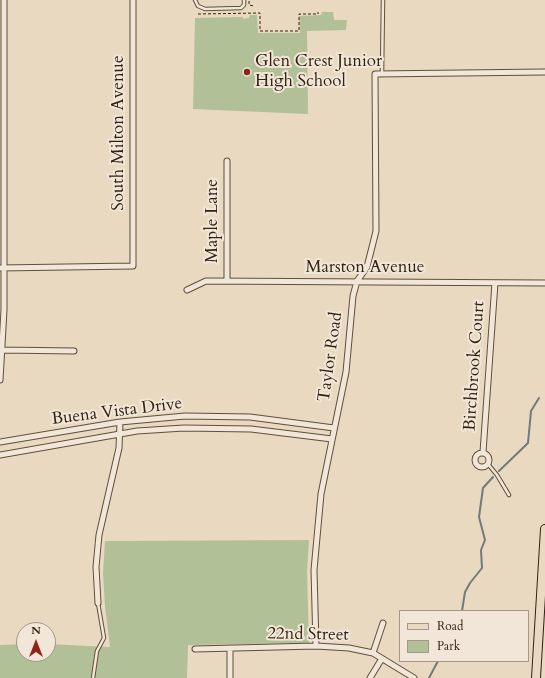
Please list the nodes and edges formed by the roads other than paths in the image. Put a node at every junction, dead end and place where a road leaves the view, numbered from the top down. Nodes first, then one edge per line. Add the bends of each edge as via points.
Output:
1 (4, 0) edge
2 (133, 0) edge
3 (195, 0) edge
4 (244, 0) edge
5 (383, 0) edge
6 (545, 72) edge
7 (382, 74) junction
8 (227, 160) dead end
9 (2, 268) edge
10 (227, 281) junction
11 (357, 281) junction
12 (495, 283) junction
13 (545, 283) edge
14 (187, 290) dead end
15 (3, 350) junction
16 (74, 351) dead end
17 (0, 380) edge
18 (120, 422) junction
19 (334, 428) junction
20 (120, 434) junction
21 (332, 439) junction
22 (0, 442) edge
23 (483, 452) junction
24 (0, 455) edge
25 (488, 464) junction
26 (509, 495) dead end
27 (545, 529) edge
28 (98, 603) joint
29 (383, 623) dead end
30 (316, 646) junction
31 (230, 648) junction
32 (195, 649) dead end
33 (372, 654) junction
34 (381, 660) junction
35 (93, 678) edge
36 (230, 678) edge
37 (370, 678) edge
38 (414, 678) edge
39 (536, 678) edge

1 - 9 street
2 - 9 street, South Milton Avenue via 133,266
3 - 4 lane via 198,6 205,9 241,8 244,6
5 - 7 lane
6 - 7 street
7 - 11 street, Taylor Road via 375,74 376,231 367,267
8 - 10 street, Maple Lane
9 - 15 street
10 - 11 street, Marston Avenue
10 - 14 street, Marston Avenue via 206,281
11 - 12 street, Marston Avenue
11 - 19 street, Taylor Road via 353,296 346,372
12 - 13 street, Marston Avenue
12 - 23 street, Birchbrook Court
15 - 16 street
15 - 17 street
18 - 19 street, Buena Vista Drive via 184,416 230,416 277,419
18 - 20 street
18 - 22 street, Buena Vista Drive
19 - 21 street, Taylor Road
20 - 21 street, Buena Vista Drive via 177,428 228,428
20 - 24 street, Buena Vista Drive
20 - 28 street via 99,535 96,566
21 - 30 street, Taylor Road via 315,542
23 - 25 street, Birchbrook Court via 490,459
23 - 25 street, Birchbrook Court via 475,456 475,463 480,467
25 - 26 lane
27 - 39 main road
28 - 35 lane via 104,638 97,652
29 - 33 street
30 - 31 street, 22nd Street
30 - 33 street, 22nd Street via 349,648
31 - 32 street, 22nd Street
31 - 36 street
33 - 34 street, 22nd Street
34 - 37 street
34 - 38 street, 22nd Street

